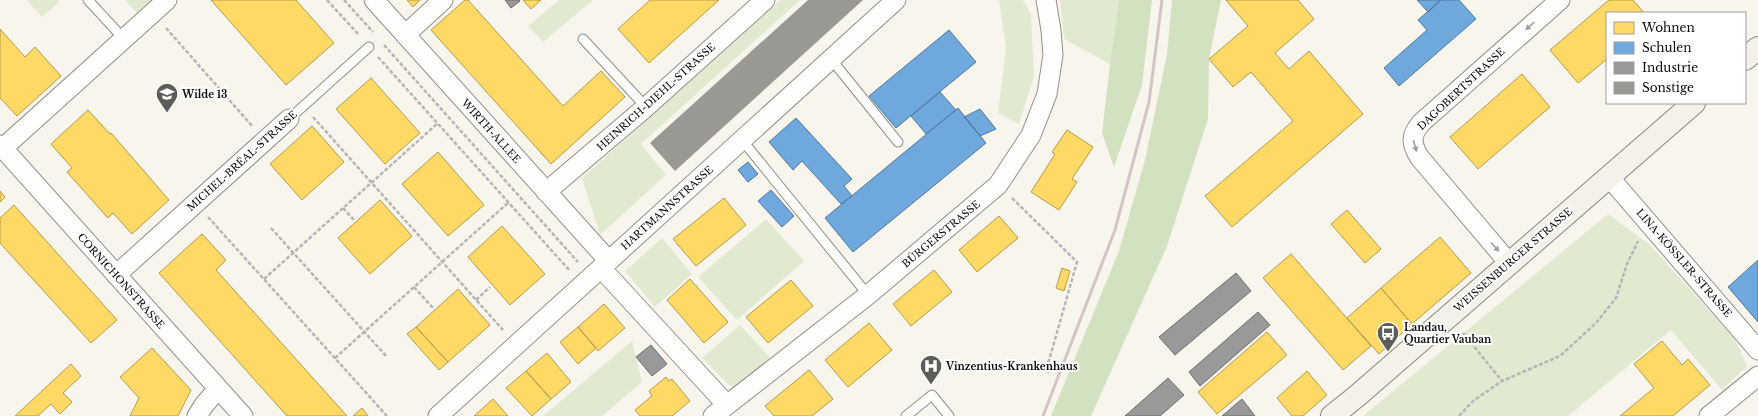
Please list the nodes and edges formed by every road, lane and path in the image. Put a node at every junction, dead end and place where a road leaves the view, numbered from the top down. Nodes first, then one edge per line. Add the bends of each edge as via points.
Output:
1 (88, 0) edge
2 (167, 0) edge
3 (327, 0) edge
4 (344, 0) edge
5 (374, 0) edge
6 (443, 0) edge
7 (765, 0) edge
8 (896, 0) edge
9 (1046, 0) edge
10 (1560, 0) edge
11 (153, 13) junction
12 (375, 35) dead end
13 (405, 35) junction
14 (124, 39) junction
15 (583, 39) dead end
16 (380, 41) dead end
17 (369, 47) junction
18 (1758, 48) edge
19 (1746, 58) edge
20 (831, 59) junction
21 (1693, 104) edge
22 (303, 106) junction
23 (646, 107) junction
24 (289, 119) joint
25 (438, 123) junction
26 (742, 140) junction
27 (265, 141) junction
28 (898, 142) dead end
29 (1, 146) edge
30 (1609, 177) junction
31 (371, 182) junction
32 (998, 186) junction
33 (546, 192) junction
34 (509, 202) junction
35 (196, 203) junction
36 (343, 208) junction
37 (1647, 220) junction
38 (355, 222) dead end
39 (271, 228) dead end
40 (293, 253) junction
41 (442, 262) junction
42 (1509, 263) junction
43 (596, 273) junction
44 (116, 275) junction
45 (264, 279) junction
46 (414, 287) junction
47 (490, 287) dead end
48 (868, 295) junction
49 (476, 300) junction
50 (433, 308) dead end
51 (1447, 316) junction
52 (364, 332) junction
53 (517, 345) junction
54 (1758, 350) edge
55 (387, 357) dead end
56 (335, 358) junction
57 (1051, 372) dead end
58 (1758, 376) edge
59 (1502, 381) junction
60 (218, 389) junction
61 (720, 410) edge
62 (197, 416) edge
63 (242, 416) edge
64 (387, 416) edge
65 (438, 416) edge
66 (906, 416) edge
67 (949, 416) edge
68 (1332, 416) edge
69 (1459, 416) edge
70 (1709, 416) edge

1 - 14 lane
2 - 11 street
3 - 17 path
4 - 12 path
5 - 13 street, WIRTH-ALLEE
6 - 13 street
7 - 23 street, HEINRICH-DIEHL-STRASSE
8 - 20 street, HARTMANNSTRASSE
9 - 32 street, BÜRGERSTRASSE via 1052,55 1047,94 1031,135
10 -> 42 street, DAGOBERTSTRASSE via 1421,123 1413,136 1413,147 1420,158
11 - 14 street
11 - 27 path
13 - 33 street, WIRTH-ALLEE
14 - 29 street
15 - 23 lane
16 - 43 path
17 - 22 lane, MICHEL-BRÉAL-STRASSE
17 - 25 path
18 - 19 street
20 - 26 street, HARTMANNSTRASSE
20 - 28 lane
21 - 30 street, WEISSENBURGER STRASSE
22 - 24 lane, MICHEL-BRÉAL-STRASSE
22 - 31 path
23 - 33 street, HEINRICH-DIEHL-STRASSE
24 - 27 street, MICHEL-BRÉAL-STRASSE
25 - 31 path
25 - 34 path
26 - 43 street, HARTMANNSTRASSE
26 - 48 lane
27 - 35 street, MICHEL-BRÉAL-STRASSE
29 - 44 street, CORNICHONSTRASSE
30 - 37 street, LINA-KÖSSLER-STRASSE
30 - 42 street, WEISSENBURGER STRASSE
31 - 36 path
31 - 41 path
32 - 48 street, BÜRGERSTRASSE
32 - 57 path via 1077,262 1046,371
33 - 43 street, WIRTH-ALLEE
34 - 41 path
34 - 43 path
35 - 44 street, MICHEL-BRÉAL-STRASSE
35 - 45 path
36 - 38 path
36 - 40 path
37 - 54 street, LINA-KÖSSLER-STRASSE
37 - 59 path via 1627,264 1616,298 1596,323 1560,356
39 - 40 path
40 - 45 path
40 - 52 path
41 - 46 path
41 - 49 path
42 - 51 street, WEISSENBURGER STRASSE
43 - 53 street, HARTMANNSTRASSE
43 - 61 street, BÜRGERSTRASSE
44 - 60 street, CORNICHONSTRASSE
45 - 56 path
46 - 50 path
46 - 52 path
47 - 49 path
48 - 61 street, BÜRGERSTRASSE
49 - 53 path
51 - 59 path
51 - 68 street, WEISSENBURGER STRASSE
52 - 55 path
52 - 56 path
53 - 65 street, HARTMANNSTRASSE
56 - 64 path
58 - 70 street
59 - 69 path via 1474,401
60 - 62 street
60 - 63 street, CORNICHONSTRASSE
66 - 67 lane via 932,395

